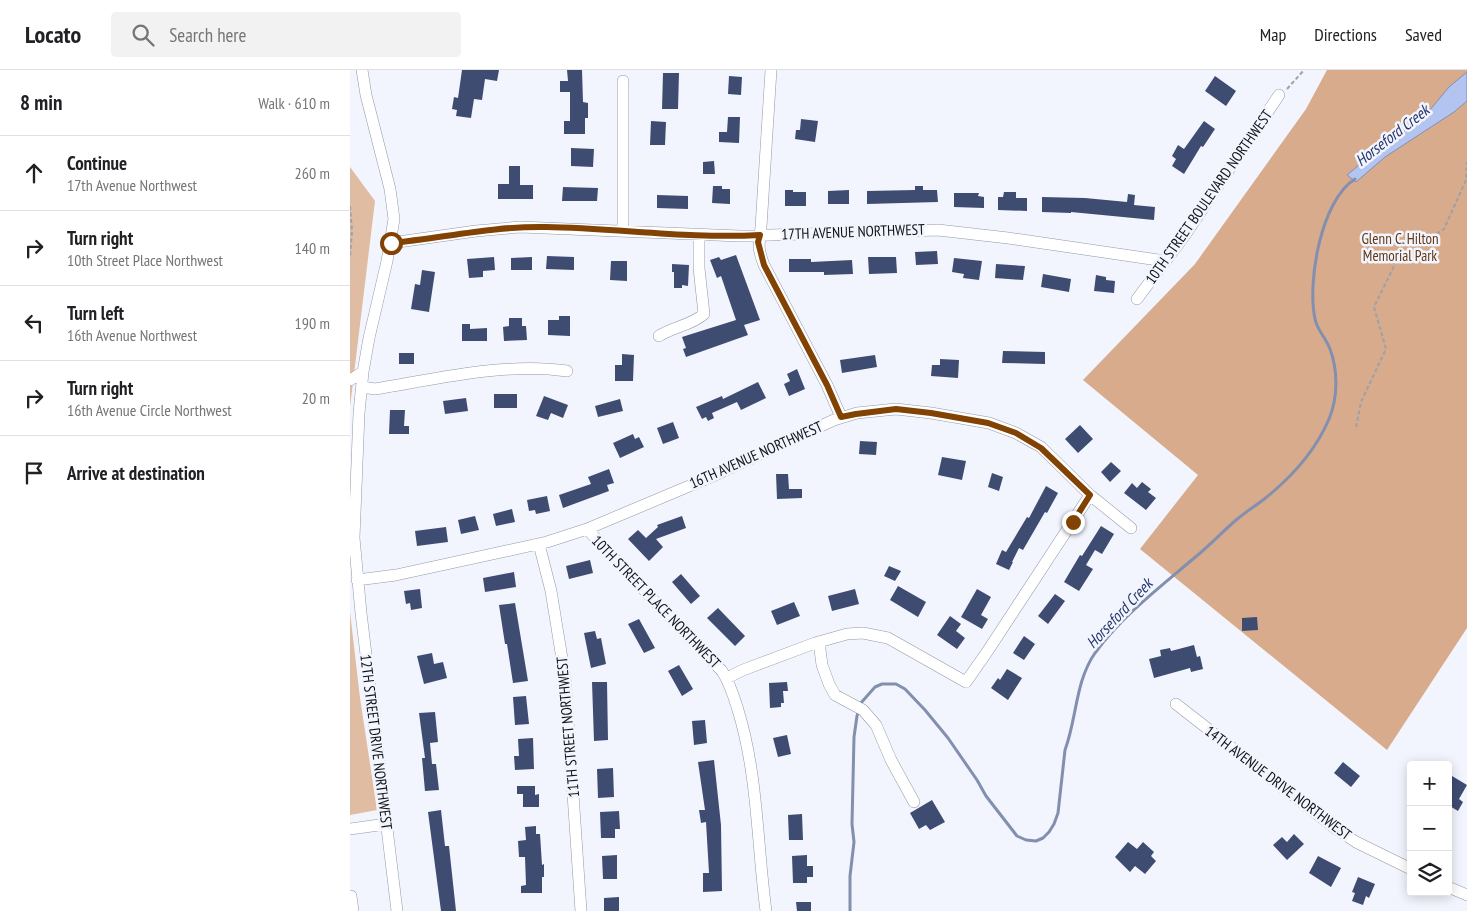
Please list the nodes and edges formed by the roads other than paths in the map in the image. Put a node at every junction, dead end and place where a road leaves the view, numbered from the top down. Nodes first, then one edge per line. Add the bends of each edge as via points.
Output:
1 (362, 70) edge
2 (771, 70) edge
3 (623, 81) dead end
4 (1279, 95) road end
5 (623, 231) junction
6 (760, 235) junction
7 (699, 236) junction
8 (391, 243) junction
9 (1165, 261) junction
10 (1137, 299) dead end
11 (659, 336) dead end
12 (567, 370) dead end
13 (363, 372) junction
14 (350, 380) edge
15 (362, 387) junction
16 (841, 417) junction
17 (1090, 495) junction
18 (1131, 528) dead end
19 (587, 529) junction
20 (539, 544) junction
21 (355, 586) edge
22 (819, 642) junction
23 (727, 678) junction
24 (1176, 704) dead end
25 (914, 802) dead end
26 (386, 824) junction
27 (350, 829) edge
28 (1407, 867) edge
29 (1452, 890) edge
30 (351, 896) edge
31 (1467, 896) edge
32 (353, 911) edge
33 (397, 911) edge
34 (581, 911) edge
35 (766, 911) edge

1 - 8 street, 12TH STREET DRIVE NORTHWEST via 390,189 394,219
2 - 6 street
3 - 5 street
4 - 9 street, 10TH STREET BOULEVARD NORTHWEST
5 - 7 street, 17TH AVENUE NORTHWEST
5 - 8 street, 17TH AVENUE NORTHWEST via 520,227
6 - 7 street, 17TH AVENUE NORTHWEST
6 - 9 street, 17TH AVENUE NORTHWEST via 938,230
6 - 16 street via 758,242 764,265
7 - 11 street via 704,314
8 - 13 street, 12TH STREET DRIVE NORTHWEST
9 - 10 street, 10TH STREET BOULEVARD NORTHWEST
12 - 15 street via 493,371 375,389
13 - 14 street
13 - 15 street, 12TH STREET DRIVE NORTHWEST
15 - 21 street, 12TH STREET DRIVE NORTHWEST via 356,460
16 - 17 street, 16TH AVENUE NORTHWEST via 896,409 988,423 1016,433 1041,448
16 - 19 street, 16TH AVENUE NORTHWEST
17 - 18 street, 16TH AVENUE NORTHWEST
17 - 22 street via 966,682 882,636 847,634
19 - 20 street, 16TH AVENUE NORTHWEST
19 - 23 street, 10TH STREET PLACE NORTHWEST
20 - 21 street, 16TH AVENUE NORTHWEST
20 - 34 street, 11TH STREET NORTHWEST via 551,591 565,677
21 - 26 street, 12TH STREET DRIVE NORTHWEST
22 - 23 street
22 - 25 street via 822,665 835,695 863,710 876,725
23 - 35 street, 10TH STREET PLACE NORTHWEST via 751,766
24 - 28 street, 14TH AVENUE DRIVE NORTHWEST via 1335,828
26 - 27 street
26 - 33 street, 12TH STREET DRIVE NORTHWEST
29 - 31 street
30 - 32 street

